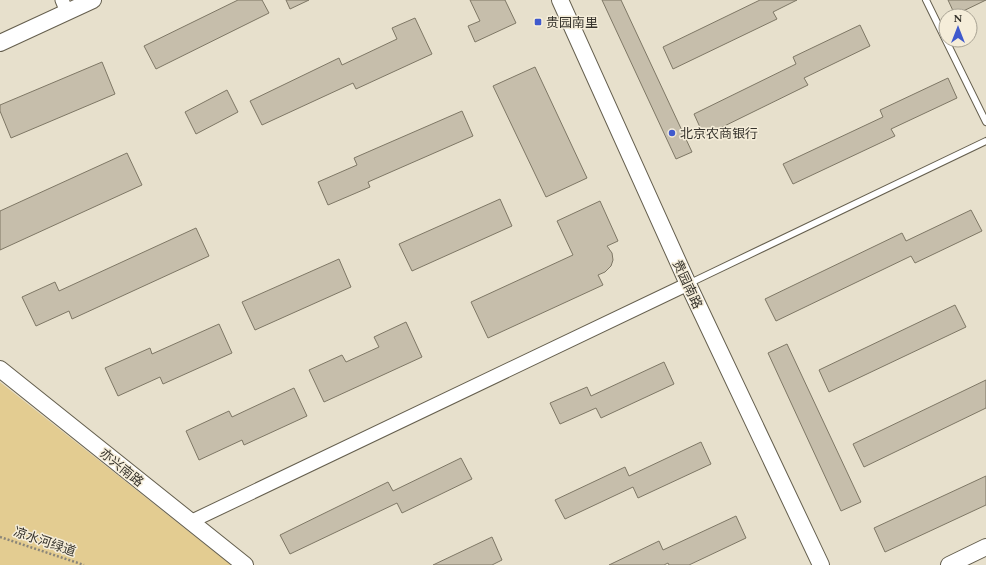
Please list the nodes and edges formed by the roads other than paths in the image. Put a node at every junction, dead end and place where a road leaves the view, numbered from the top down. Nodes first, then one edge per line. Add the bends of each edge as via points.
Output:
1 (93, 0) edge
2 (560, 0) edge
3 (926, 0) edge
4 (65, 6) edge
5 (0, 43) edge
6 (986, 122) edge
7 (986, 141) edge
8 (688, 284) junction
9 (0, 369) edge
10 (190, 522) junction
11 (986, 547) edge
12 (245, 565) edge
13 (821, 565) edge
14 (949, 565) edge

1 - 4 street
2 - 8 street, 贵园南路
3 - 6 lane
4 - 5 street
7 - 8 lane
8 - 10 street
8 - 13 street, 贵园南路
9 - 10 street, 亦兴南路
10 - 12 street, 亦兴南路
11 - 14 street

